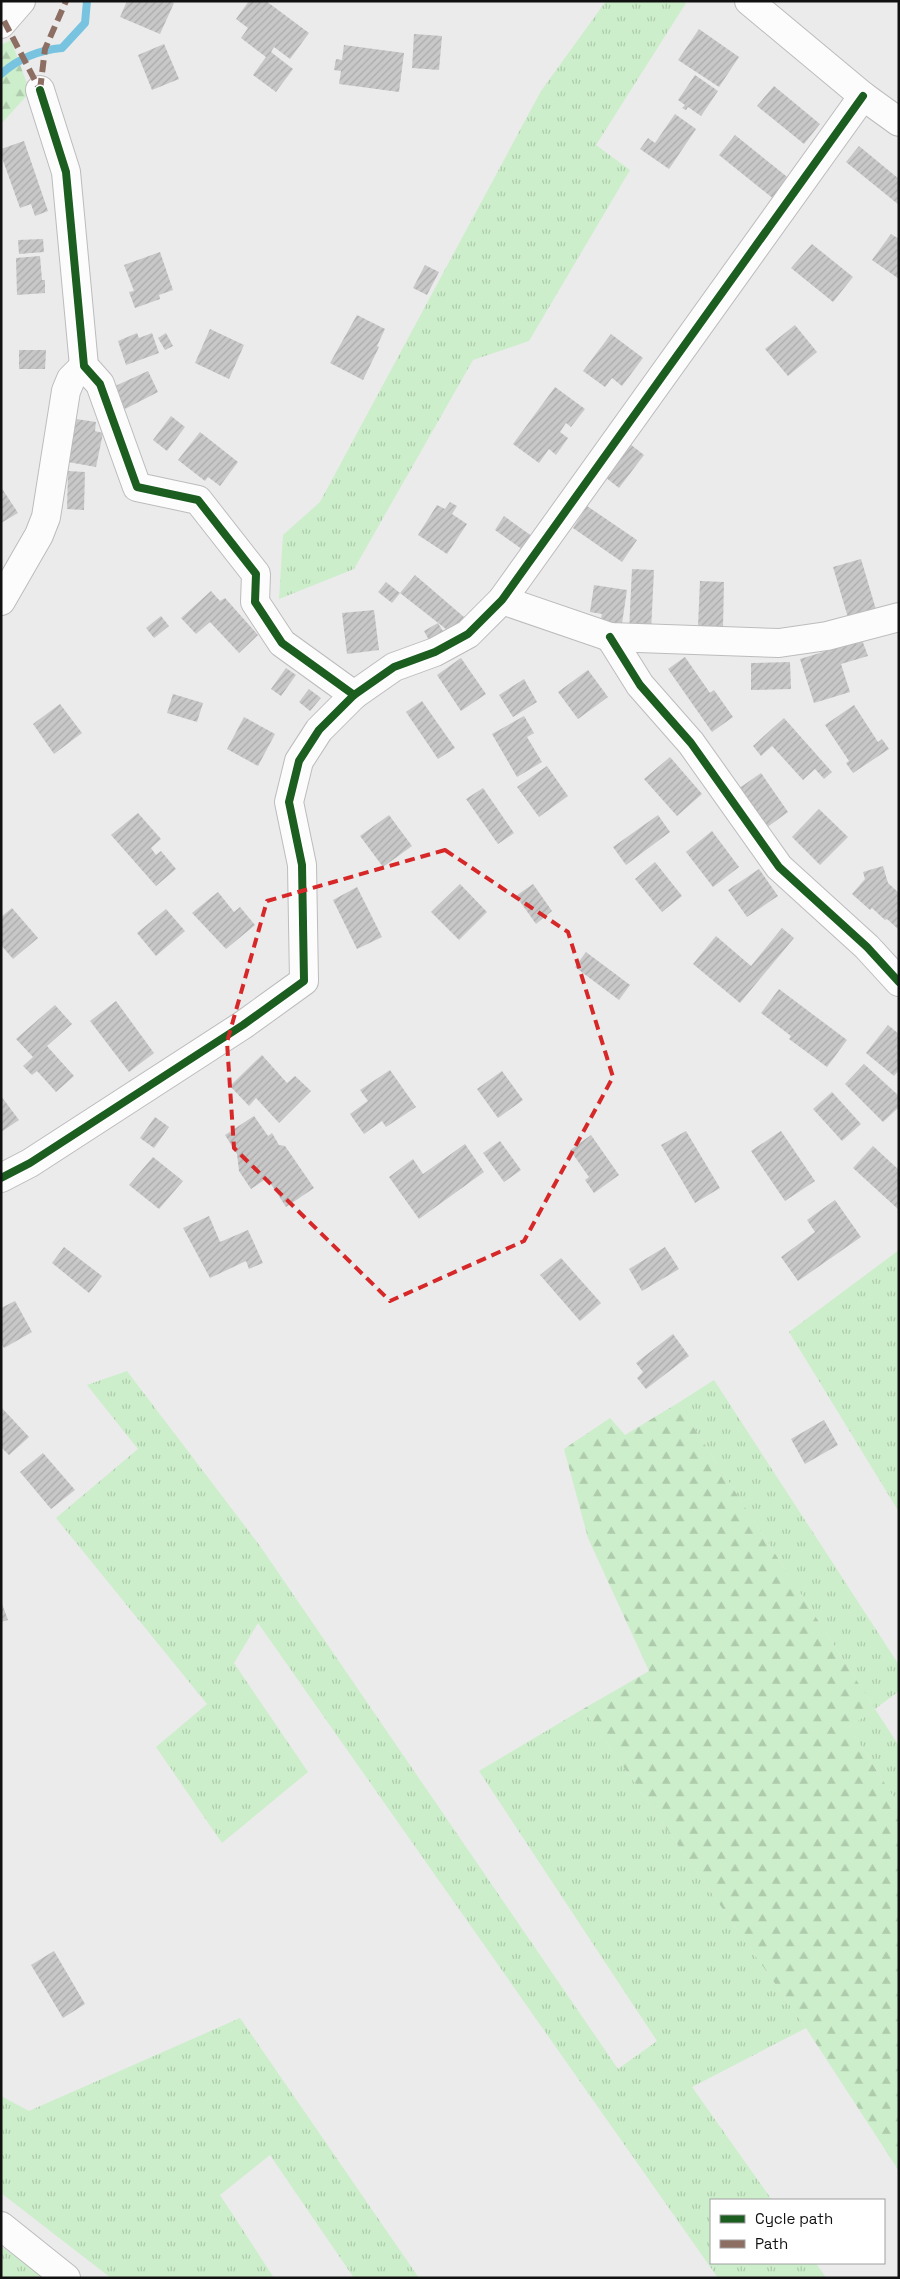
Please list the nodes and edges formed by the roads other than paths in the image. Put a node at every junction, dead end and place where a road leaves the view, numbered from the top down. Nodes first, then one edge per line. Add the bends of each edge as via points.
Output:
1 (21, 1) edge
2 (749, 1) edge
3 (1, 24) edge
4 (40, 90) dead end
5 (863, 96) junction
6 (899, 122) edge
7 (84, 366) junction
8 (502, 600) junction
9 (1, 601) edge
10 (899, 617) edge
11 (610, 637) junction
12 (354, 696) junction
13 (899, 982) edge
14 (1, 1178) edge
15 (1, 2226) edge
16 (66, 2278) edge

1 - 3 main road
2 - 5 main road
4 - 7 main road via 66,172
5 - 6 main road
5 - 8 main road
7 - 9 main road via 71,379 66,391 46,517
7 - 12 main road via 100,384 137,487 198,500 256,574 255,602 282,643
8 - 11 main road
8 - 12 main road via 468,634 435,652 394,667
10 - 11 main road via 827,636 780,643
11 - 13 main road via 640,685 691,743 779,866 867,947
12 - 14 main road via 319,730 299,761 289,802 302,865 304,981 243,1025 38,1158
15 - 16 main road

